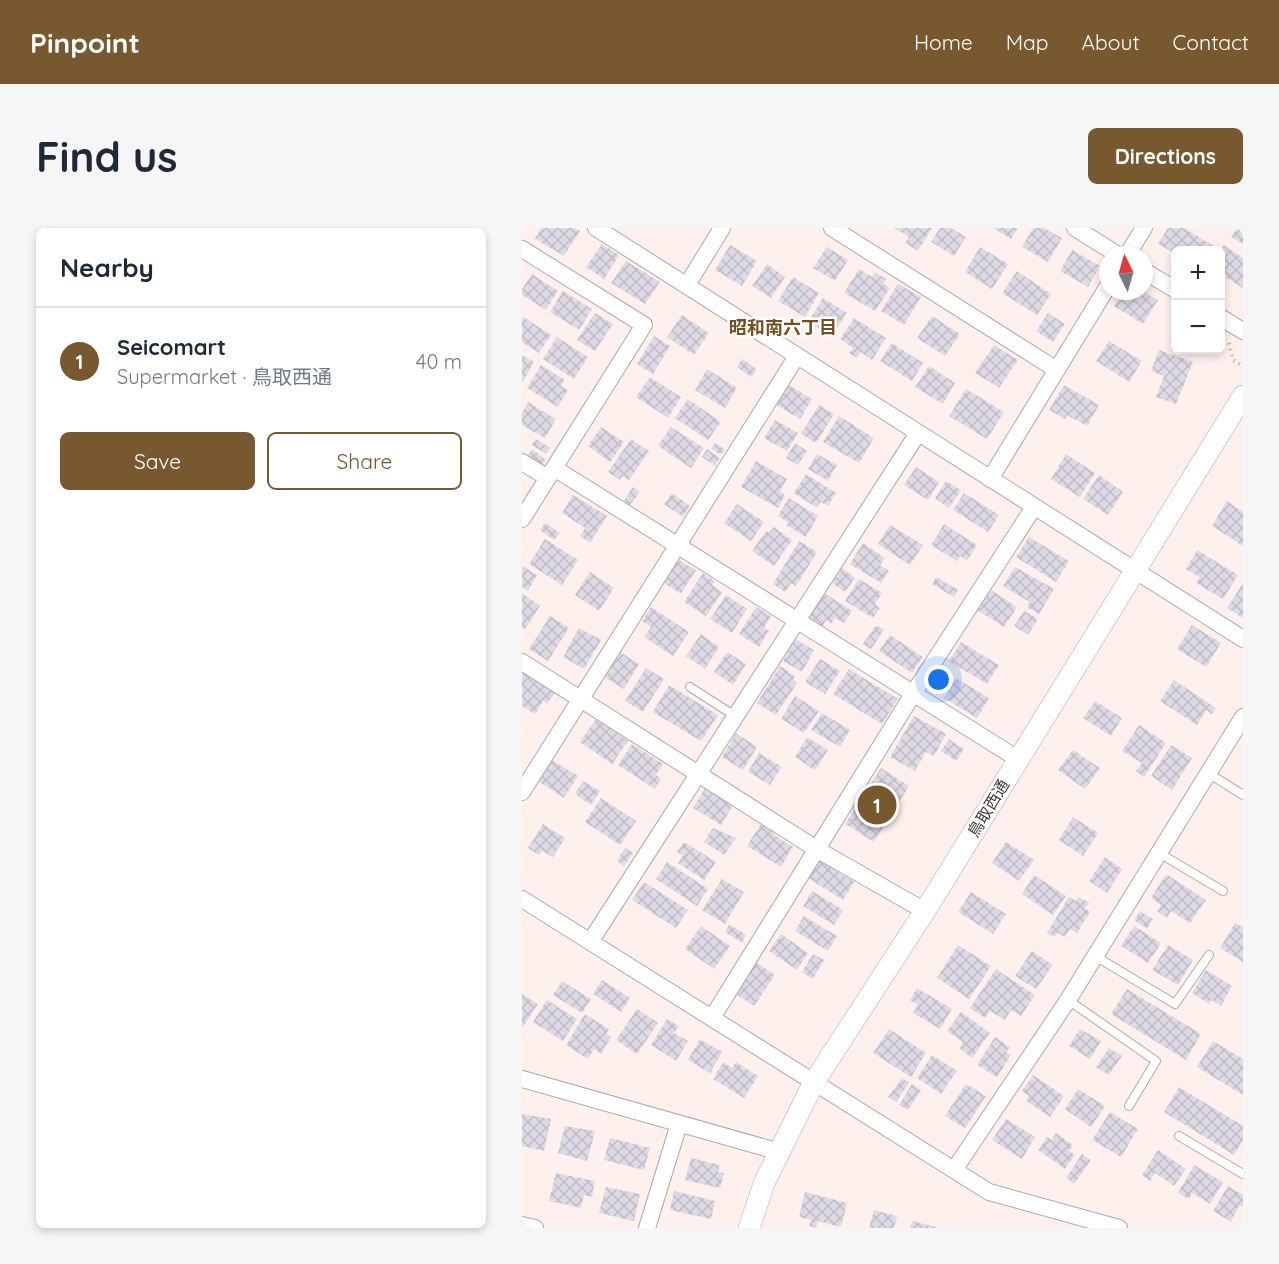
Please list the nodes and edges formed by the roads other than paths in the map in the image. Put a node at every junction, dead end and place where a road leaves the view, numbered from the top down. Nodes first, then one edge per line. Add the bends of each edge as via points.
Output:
1 (596, 228) edge
2 (722, 228) edge
3 (832, 228) edge
4 (1075, 228) edge
5 (1144, 228) edge
6 (1104, 246) edge
7 (1133, 246) edge
8 (524, 254) edge
9 (1153, 276) edge
10 (687, 285) junction
11 (1171, 287) edge
12 (1100, 300) edge
13 (1225, 320) edge
14 (1243, 331) edge
15 (797, 356) junction
16 (1057, 370) junction
17 (1243, 396) edge
18 (918, 433) junction
19 (522, 462) edge
20 (551, 473) junction
21 (990, 479) junction
22 (1034, 507) junction
23 (522, 519) edge
24 (678, 547) junction
25 (1135, 570) junction
26 (797, 621) junction
27 (1243, 639) edge
28 (522, 662) edge
29 (690, 687) dead end
30 (913, 694) junction
31 (582, 699) junction
32 (735, 716) junction
33 (1243, 717) edge
34 (1018, 759) junction
35 (1208, 773) junction
36 (699, 774) junction
37 (522, 792) edge
38 (1243, 795) edge
39 (818, 850) junction
40 (1159, 853) junction
41 (1223, 891) dead end
42 (522, 899) edge
43 (925, 911) junction
44 (590, 942) junction
45 (1209, 955) dead end
46 (1095, 956) junction
47 (1068, 1000) junction
48 (712, 1018) junction
49 (522, 1079) edge
50 (814, 1082) junction
51 (1129, 1106) dead end
52 (679, 1124) junction
53 (1179, 1136) dead end
54 (780, 1152) junction
55 (954, 1170) junction
56 (1243, 1174) edge
57 (1065, 1221) edge
58 (522, 1225) edge
59 (535, 1228) edge
60 (647, 1228) edge
61 (749, 1228) edge
62 (1119, 1228) edge

1 - 10 street
2 - 10 street
3 - 16 street
4 - 6 street
5 - 7 street
8 - 20 street via 644,325
9 - 11 street
10 - 15 street
12 - 16 street
13 - 14 street
15 - 18 street
15 - 24 street
16 - 21 street
17 - 25 street, 鳥取西通
18 - 21 street
18 - 26 street
19 - 20 street
20 - 23 street
20 - 24 street
21 - 22 street
22 - 25 street
22 - 30 street
24 - 26 street
24 - 31 street
25 - 27 street
25 - 34 street, 鳥取西通
26 - 30 street
26 - 32 street
28 - 31 street
29 - 32 lane
30 - 34 street
30 - 39 street
31 - 36 street
31 - 37 street
32 - 36 street
33 - 35 street
34 - 43 street, 鳥取西通
35 - 38 lane
35 - 40 street
36 - 39 street
36 - 44 street
39 - 43 street
39 - 48 street
40 - 41 lane
40 - 46 street
42 - 44 street
43 - 50 street, 鳥取西通
44 - 48 street
45 - 46 lane via 1175,1004
46 - 47 street
47 - 51 lane via 1156,1061
47 - 55 street
48 - 50 street
49 - 52 street
50 - 54 street, 鳥取西通
50 - 55 street
52 - 54 street
52 - 60 street
53 - 56 lane
54 - 61 street, 鳥取西通
55 - 57 street via 989,1192
57 - 62 street
58 - 59 street

